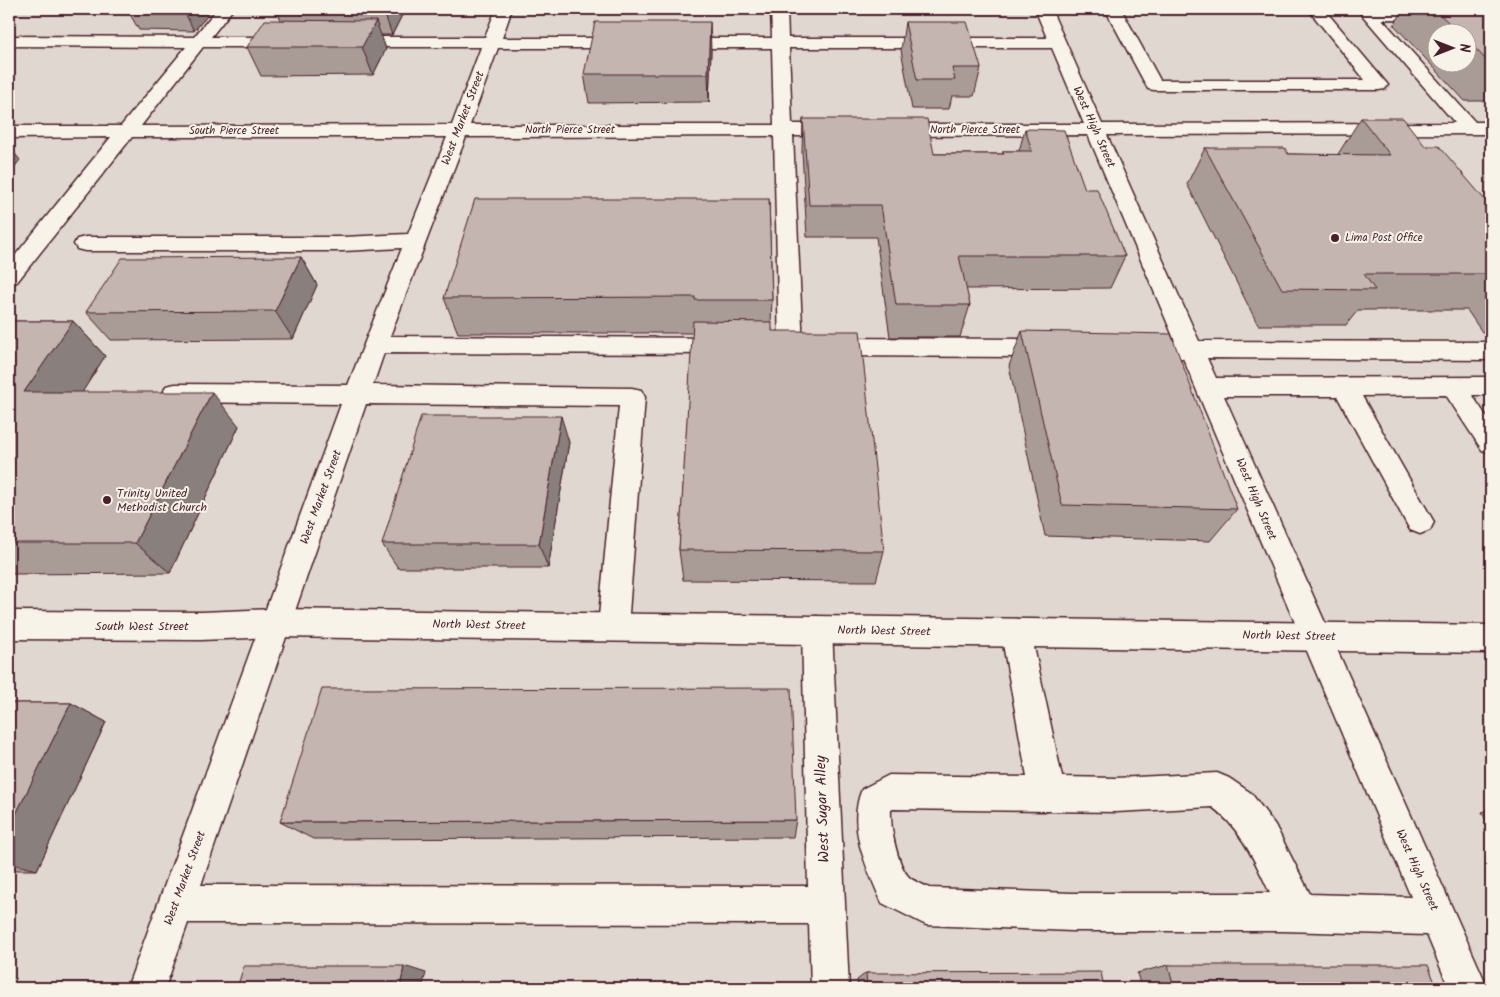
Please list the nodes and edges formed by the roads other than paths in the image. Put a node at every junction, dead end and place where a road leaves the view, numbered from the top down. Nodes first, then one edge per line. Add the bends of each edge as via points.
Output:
1 (225, 9) edge
2 (504, 9) edge
3 (779, 9) edge
4 (1042, 9) edge
5 (1114, 9) edge
6 (1316, 9) edge
7 (1367, 11) edge
8 (1491, 15) edge
9 (9, 41) edge
10 (198, 42) junction
11 (306, 42) edge
12 (325, 42) edge
13 (492, 43) junction
14 (641, 43) edge
15 (661, 43) edge
16 (781, 43) junction
17 (1057, 43) junction
18 (1470, 128) junction
19 (1491, 128) edge
20 (1095, 129) junction
21 (784, 130) junction
22 (126, 131) junction
23 (459, 131) junction
24 (9, 132) edge
25 (415, 242) junction
26 (84, 244) dead end
27 (9, 277) edge
28 (375, 344) junction
29 (771, 347) junction
30 (1071, 348) edge
31 (1121, 349) edge
32 (1191, 349) junction
33 (1491, 351) edge
34 (1452, 385) junction
35 (1344, 386) junction
36 (1491, 386) edge
37 (1207, 387) junction
38 (154, 393) edge
39 (357, 396) junction
40 (1491, 443) edge
41 (1420, 522) dead end
42 (276, 623) junction
43 (9, 625) edge
44 (613, 627) junction
45 (817, 630) junction
46 (1016, 633) junction
47 (1316, 637) junction
48 (1491, 639) edge
49 (1048, 794) junction
50 (176, 904) junction
51 (826, 905) junction
52 (1299, 912) junction
53 (1438, 917) junction
54 (146, 988) edge
55 (830, 988) edge
56 (1469, 988) edge

1 - 10 street
2 - 13 street, West Market Street
3 - 16 street
4 - 17 street, West High Street
5 - 6 street via 1154,85 1379,84
7 - 8 street
7 - 18 street
9 - 10 street
10 - 11 street
10 - 22 street
12 - 13 street
13 - 14 street
13 - 23 street, West Market Street
15 - 16 street
16 - 17 street
16 - 21 street
17 - 20 street, West High Street
18 - 19 street, North Pierce Street
18 - 20 street, North Pierce Street
20 - 21 street, North Pierce Street
20 - 32 street, West High Street
21 - 23 street, North Pierce Street
21 - 29 street
22 - 23 street, South Pierce Street
22 - 24 street, South Pierce Street
22 - 27 street
23 - 25 street, West Market Street
25 - 26 street
25 - 28 street, West Market Street
28 - 29 street
28 - 39 street, West Market Street
29 - 30 street
31 - 32 street
32 - 33 street
32 - 37 street, West High Street
34 - 35 street
34 - 36 street
34 - 40 street
35 - 37 street
35 - 41 street
37 - 47 street, West High Street
38 - 39 street
39 - 42 street, West Market Street
39 - 44 street via 632,397
42 - 43 street, South West Street
42 - 44 street, North West Street
42 - 50 street, West Market Street
44 - 45 street, North West Street
45 - 46 street, North West Street
45 - 51 street, West Sugar Alley
46 - 47 street, North West Street
46 - 49 street
47 - 48 street, North West Street
47 - 53 street, West High Street
49 - 52 street via 1116,796 1217,790 1239,805 1262,838
49 - 52 street via 889,792 874,801 873,822 881,857 895,890 926,906 1072,912
50 - 51 street
50 - 54 street, West Market Street
51 - 55 street, West Sugar Alley
52 - 53 street
53 - 56 street, West High Street

